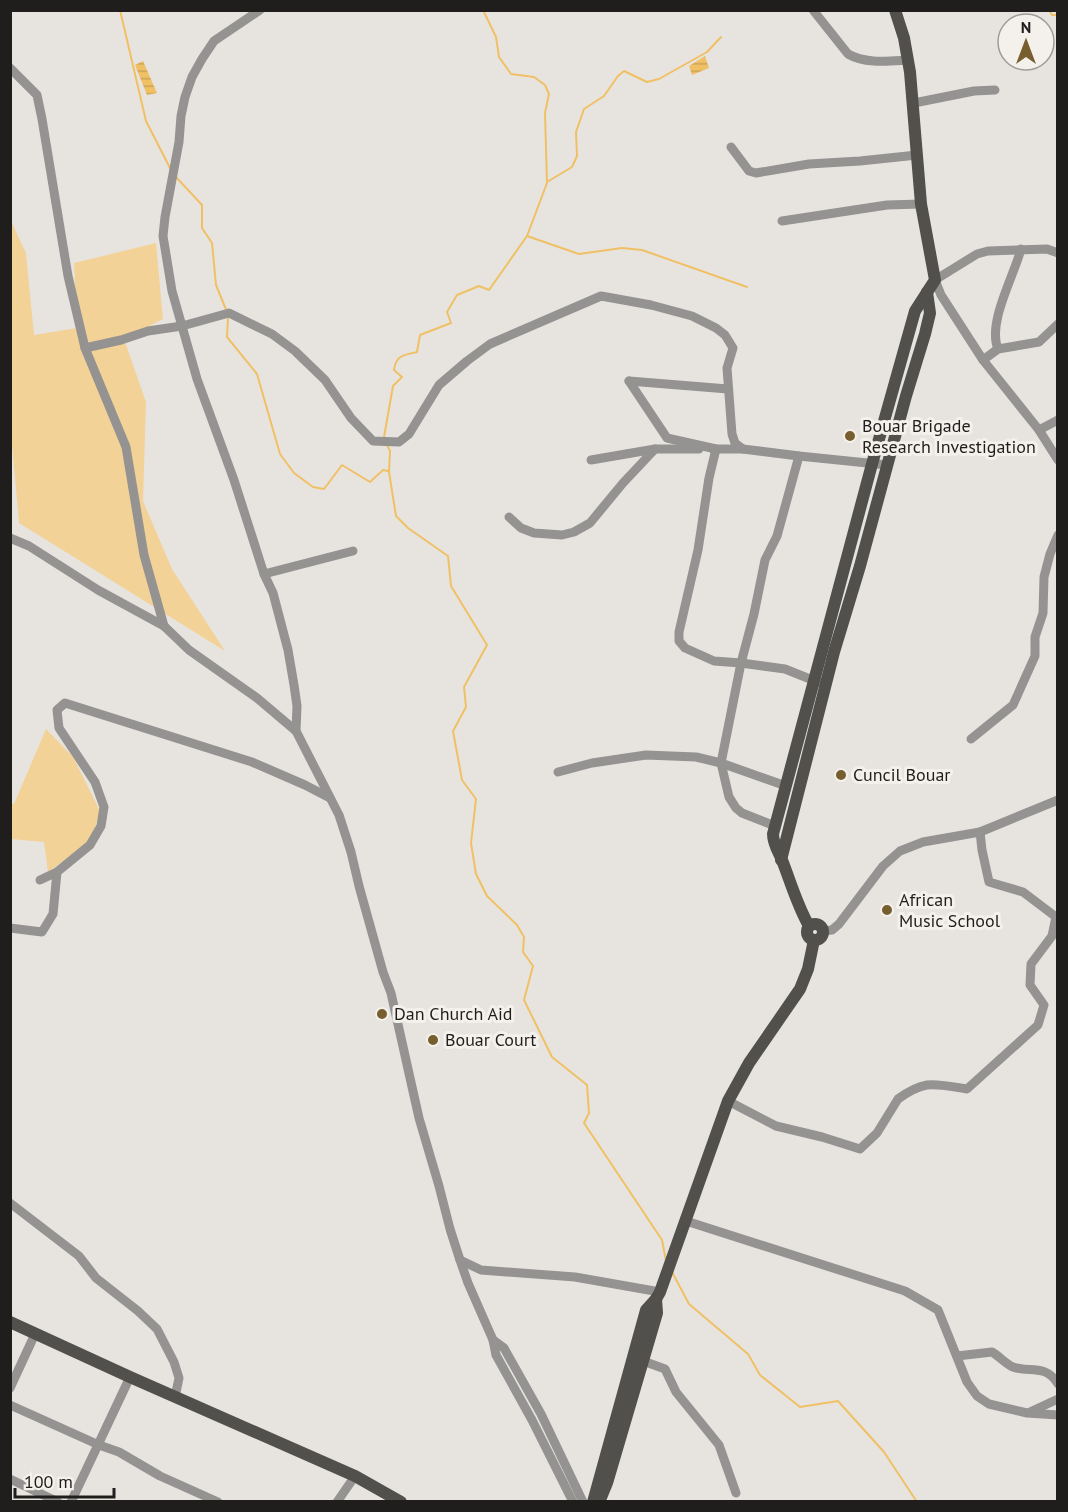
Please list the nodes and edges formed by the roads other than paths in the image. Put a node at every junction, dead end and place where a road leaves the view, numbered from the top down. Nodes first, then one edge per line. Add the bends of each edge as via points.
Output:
1 (260, 10) edge
2 (813, 10) edge
3 (895, 10) edge
4 (908, 60) junction
5 (10, 68) edge
6 (994, 90) dead end
7 (914, 103) junction
8 (731, 147) dead end
9 (917, 155) junction
10 (921, 204) junction
11 (782, 221) dead end
12 (1021, 249) junction
13 (1058, 253) edge
14 (935, 280) junction
15 (927, 292) junction
16 (1058, 324) edge
17 (182, 326) junction
18 (85, 348) junction
19 (998, 350) junction
20 (983, 360) junction
21 (728, 389) junction
22 (892, 392) junction
23 (906, 396) junction
24 (1058, 420) edge
25 (1039, 430) junction
26 (743, 448) junction
27 (655, 449) junction
28 (716, 449) junction
29 (799, 456) junction
30 (591, 460) dead end
31 (1058, 460) edge
32 (872, 464) junction
33 (887, 465) junction
34 (509, 517) dead end
35 (1058, 535) edge
36 (10, 538) edge
37 (353, 551) dead end
38 (264, 574) junction
39 (164, 626) junction
40 (741, 663) junction
41 (815, 680) junction
42 (825, 688) junction
43 (296, 730) junction
44 (971, 739) dead end
45 (797, 748) junction
46 (809, 752) junction
47 (721, 763) junction
48 (558, 772) dead end
49 (786, 786) junction
50 (330, 798) junction
51 (1058, 800) edge
52 (775, 826) junction
53 (980, 832) junction
54 (781, 860) junction
55 (57, 872) junction
56 (40, 880) dead end
57 (10, 928) edge
58 (819, 936) junction
59 (728, 1101) junction
60 (10, 1203) edge
61 (686, 1221) junction
62 (460, 1260) junction
63 (481, 1270) junction
64 (468, 1283) junction
65 (658, 1296) junction
66 (10, 1322) edge
67 (35, 1334) junction
68 (493, 1340) junction
69 (957, 1356) junction
70 (643, 1361) junction
71 (130, 1377) junction
72 (1058, 1384) edge
73 (10, 1388) edge
74 (175, 1397) junction
75 (1058, 1399) edge
76 (10, 1405) edge
77 (1027, 1413) junction
78 (1058, 1415) edge
79 (99, 1446) junction
80 (355, 1476) junction
81 (10, 1479) edge
82 (736, 1493) dead end
83 (58, 1502) edge
84 (71, 1502) edge
85 (218, 1502) edge
86 (337, 1502) edge
87 (401, 1502) edge
88 (573, 1502) edge
89 (584, 1502) edge
90 (592, 1502) edge
91 (599, 1502) edge

1 - 17 street via 214,41 185,97 163,236
2 - 4 street via 855,58
3 - 4 main road
4 - 7 main road
5 - 18 street via 37,95 68,276
6 - 7 street
7 - 9 main road
8 - 9 street via 749,171 756,173 809,164
9 - 10 main road
10 - 11 street via 887,205
10 - 14 main road
12 - 13 street
12 - 14 street via 988,251
12 - 19 street via 996,325
14 - 15 main road
14 - 20 street
15 - 22 main road via 915,311
15 - 23 main road via 930,313
16 - 19 street via 1039,342
17 - 18 street
17 - 21 street via 229,313 272,334 325,380 351,418 373,441 399,442 409,434 439,385 490,344 601,296 692,316 716,328 733,348 727,368
17 - 38 street
18 - 39 street via 126,447 144,555
19 - 20 street
20 - 25 street
21 - 26 street via 732,434 735,443
21 - 28 street via 629,381 667,438
22 - 23 main road
22 - 32 main road
23 - 33 main road
24 - 25 street
25 - 31 street
26 - 28 street
26 - 29 street
27 - 28 street
27 - 30 street
27 - 34 street via 590,524 574,532 534,533
28 - 40 street via 679,641 685,648 714,661
29 - 32 street
29 - 40 street via 777,536 765,560
32 - 33 street
32 - 41 main road
33 - 42 main road
35 - 44 street via 1044,578 1035,656 1013,705
36 - 39 street
37 - 38 street
38 - 43 street via 288,650 297,706
39 - 43 street via 189,651
40 - 41 street via 785,669
40 - 47 street
41 - 42 street
41 - 45 main road
42 - 46 main road
43 - 50 street
45 - 46 main road
45 - 49 main road
46 - 54 main road
47 - 48 street via 696,757 646,755
47 - 49 street
47 - 52 street via 729,797 736,808
49 - 52 main road
50 - 55 street via 252,762 65,703 57,710 59,728 95,782 104,807 101,826 90,845
50 - 62 street via 351,852 391,993 419,1118
51 - 53 street
52 - 54 main road via 774,843
53 - 58 street via 923,842 900,851 883,866 839,924
53 - 59 street via 989,882 1023,892 1056,917 1052,936 1031,964 1030,985 1044,1005 1038,1025 967,1089 933,1084 917,1087 898,1099 878,1133 860,1149 776,1126
54 - 58 main road via 809,927 807,933 811,939
55 - 56 street
55 - 57 street via 53,914 42,932
58 - 59 main road via 800,989 748,1063
59 - 61 main road
60 - 74 street via 79,1256 96,1278 157,1329 179,1378
61 - 65 main road
61 - 69 street via 905,1291 938,1310
62 - 63 street
62 - 64 street
63 - 64 street
63 - 65 street via 575,1277
64 - 68 street
65 - 70 main road
65 - 90 main road via 646,1310
66 - 67 main road
67 - 71 main road
67 - 73 street
68 - 88 street via 496,1355
68 - 89 street via 504,1348 536,1404
69 - 72 street via 992,1352 1013,1367 1043,1371
69 - 77 street via 977,1396 989,1404
70 - 82 street via 665,1369 676,1392 719,1445
70 - 91 main road
71 - 74 main road
71 - 79 street
74 - 80 main road
75 - 77 street
76 - 79 street
77 - 78 street
79 - 84 street
79 - 85 street via 119,1452
80 - 86 street
80 - 87 main road
81 - 83 street

